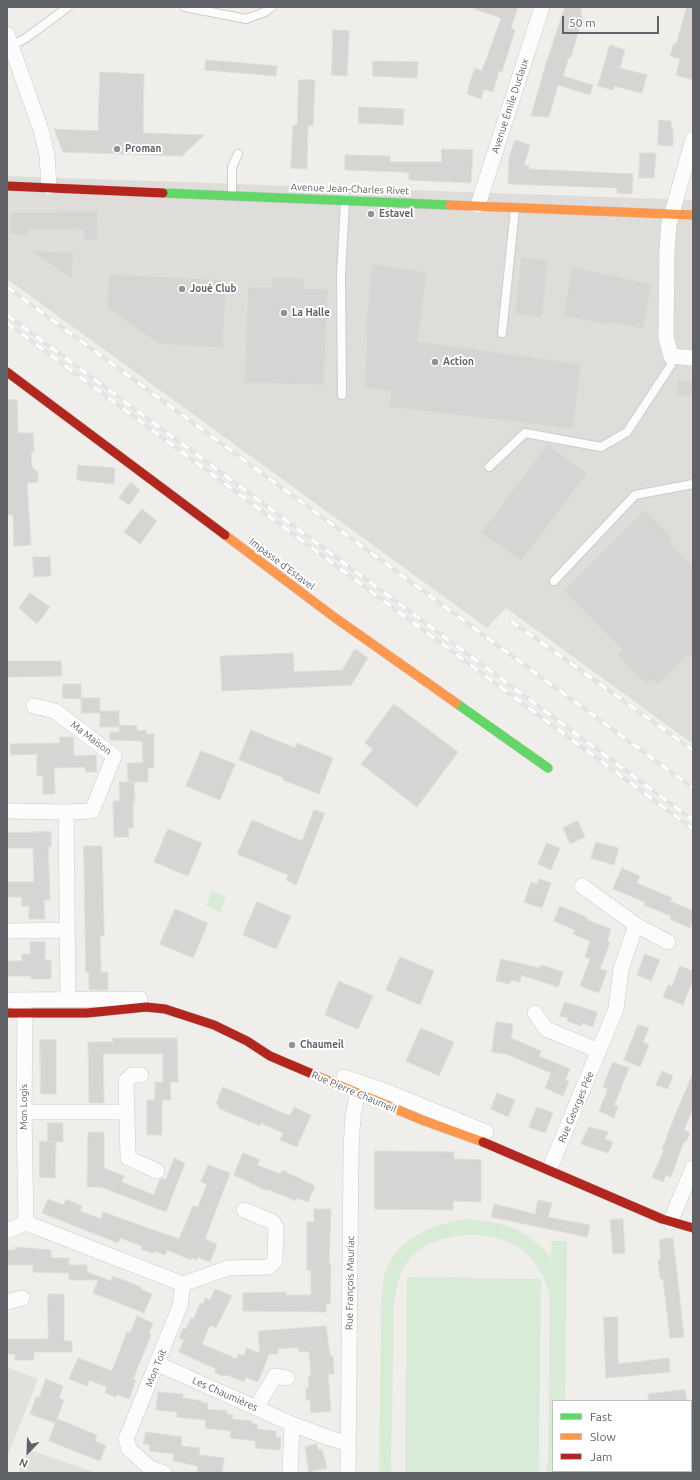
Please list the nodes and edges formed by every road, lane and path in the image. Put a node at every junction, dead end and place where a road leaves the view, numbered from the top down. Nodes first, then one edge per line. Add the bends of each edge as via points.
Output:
1 (68, 7) edge
2 (185, 7) edge
3 (272, 7) edge
4 (542, 7) edge
5 (9, 40) edge
6 (693, 139) edge
7 (238, 154) dead end
8 (7, 186) edge
9 (48, 187) junction
10 (232, 195) junction
11 (345, 200) junction
12 (478, 205) junction
13 (515, 207) junction
14 (671, 215) junction
15 (693, 216) edge
16 (502, 333) dead end
17 (671, 356) junction
18 (693, 358) edge
19 (7, 372) edge
20 (342, 395) dead end
21 (489, 467) dead end
22 (693, 484) edge
23 (554, 582) dead end
24 (34, 706) dead end
25 (548, 768) dead end
26 (7, 812) edge
27 (66, 812) junction
28 (582, 886) dead end
29 (636, 925) junction
30 (7, 930) edge
31 (66, 930) junction
32 (668, 942) dead end
33 (68, 999) junction
34 (8, 1004) edge
35 (25, 1013) junction
36 (54, 1013) junction
37 (535, 1013) dead end
38 (599, 1051) junction
39 (141, 1075) dead end
40 (360, 1088) junction
41 (24, 1112) junction
42 (126, 1112) junction
43 (552, 1163) junction
44 (693, 1168) edge
45 (157, 1171) dead end
46 (244, 1210) dead end
47 (672, 1217) junction
48 (693, 1218) edge
49 (26, 1223) junction
50 (693, 1228) edge
51 (7, 1231) edge
52 (183, 1284) junction
53 (158, 1364) junction
54 (287, 1378) dead end
55 (256, 1408) junction
56 (292, 1424) junction
57 (348, 1443) junction
58 (154, 1471) edge
59 (290, 1473) edge
60 (348, 1473) edge

1 - 5 lane via 26,38
2 - 3 lane via 246,18
4 - 12 street, Avenue Émile Duclaux
5 - 9 street via 42,130 47,155
6 - 14 street
7 - 10 lane via 232,167
8 - 9 street, Avenue Jean-Charles Rivet
9 - 10 street, Avenue Jean-Charles Rivet
10 - 11 street, Avenue Jean-Charles Rivet
11 - 12 street, Avenue Jean-Charles Rivet
11 - 20 lane via 341,275
12 - 13 street, Avenue Jean-Charles Rivet
13 - 14 street, Avenue Jean-Charles Rivet
13 - 16 lane
14 - 15 street, Avenue Jean-Charles Rivet
14 - 17 street via 667,249 666,337
17 - 18 street
17 - 21 lane via 671,365 627,432 601,447 525,434
19 - 25 street, Impasse d'Estavel via 334,617
22 - 23 lane via 635,494
24 - 27 street, Ma Maison via 55,711 114,756 92,811
26 - 27 street, Ma Maison
27 - 31 street
28 - 29 street
29 - 32 street
29 - 38 street, Rue Georges Pée via 621,969 616,1009
30 - 31 street
31 - 33 street
33 - 34 street, Rue Pierre Chaumeil
33 - 36 street
33 - 40 street, Rue Pierre Chaumeil via 146,999 178,1004 235,1027
34 - 35 street
35 - 36 street, Rue Pierre Chaumeil
35 - 41 street, Mon Logis
36 - 40 street, Rue Pierre Chaumeil via 153,1007 171,1010 233,1034 270,1056
37 - 38 street via 546,1029
38 - 43 street, Rue Georges Pée
39 - 42 street via 132,1075 126,1081
40 - 43 street, Rue Pierre Chaumeil via 459,1121
40 - 47 street, Rue Pierre Chaumeil via 449,1131 494,1146 569,1180
40 - 57 street, Rue François Mauriac via 353,1112 351,1154
41 - 42 street
41 - 49 street, Mon Logis
42 - 45 street via 128,1158
43 - 47 street, Rue Pierre Chaumeil
44 - 47 street
46 - 52 street via 274,1222 275,1262 269,1267 228,1268
47 - 48 street, Rue Pierre Chaumeil
47 - 50 street, Rue Pierre Chaumeil
49 - 51 street
49 - 52 street
52 - 53 street, Mon Toit via 180,1306
53 - 55 street, Les Chaumières
53 - 58 street, Mon Toit via 126,1438 129,1449
54 - 55 street via 275,1376
55 - 56 street, Les Chaumières
56 - 57 street, Les Chaumières
56 - 59 street
57 - 60 street, Rue François Mauriac

